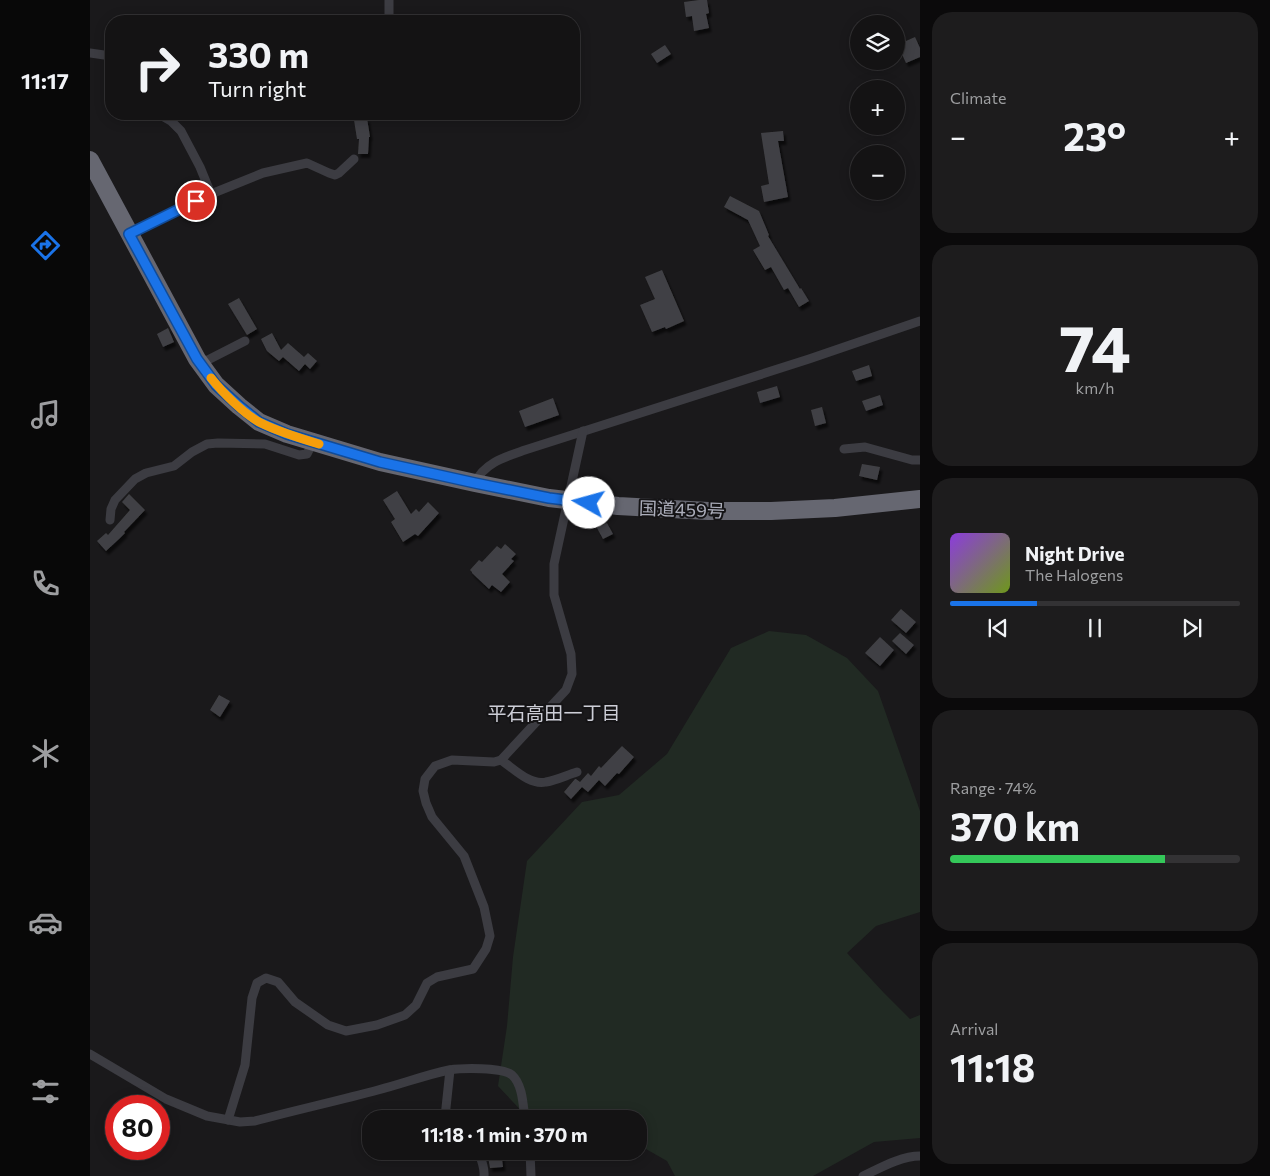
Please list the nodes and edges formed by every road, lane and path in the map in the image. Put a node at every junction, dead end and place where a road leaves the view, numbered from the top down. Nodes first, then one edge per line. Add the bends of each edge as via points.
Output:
1 (389, 0) edge
2 (389, 15) edge
3 (90, 52) edge
4 (105, 55) edge
5 (169, 120) edge
6 (354, 159) dead end
7 (90, 160) edge
8 (211, 194) junction
9 (129, 234) junction
10 (920, 321) edge
11 (245, 341) dead end
12 (200, 364) junction
13 (583, 431) junction
14 (313, 442) junction
15 (844, 449) dead end
16 (920, 460) edge
17 (475, 483) junction
18 (920, 498) edge
19 (569, 500) junction
20 (110, 520) dead end
21 (501, 760) junction
22 (577, 772) dead end
23 (90, 1054) edge
24 (450, 1070) junction
25 (447, 1110) edge
26 (524, 1110) edge
27 (228, 1120) junction
28 (920, 1156) edge
29 (481, 1160) edge
30 (530, 1160) edge
31 (484, 1176) edge
32 (531, 1176) edge
33 (863, 1176) edge

1 - 2 street
3 - 4 street
5 - 8 street via 181,131
6 - 8 street via 335,175 307,163 263,173
7 - 9 highway, 国道459号
8 - 9 street
9 - 12 highway, 国道459号
10 - 13 street
11 - 12 street
12 - 14 highway, 国道459号 via 216,385 259,422
13 - 17 street via 501,459 479,475
13 - 19 street
14 - 17 highway, 国道459号 via 380,462
14 - 20 street via 307,454 299,455 265,444 207,444 174,466 135,479 115,500
15 - 16 street via 865,447
17 - 19 highway, 国道459号
18 - 19 highway, 国道459号 via 835,508 771,511 708,511
19 - 21 street via 554,564 554,595 571,654 572,674 566,690
21 - 22 street via 536,782 545,783
21 - 27 street via 452,760 435,766 425,779 423,791 432,817 464,856 484,907 490,936 486,949 472,969 437,977 427,983 416,1006 405,1016 346,1031 328,1025 295,1002 278,982 266,978 257,983 252,998 245,1065
23 - 27 street via 166,1099 207,1116
24 - 25 street
24 - 26 street via 476,1068 512,1074 521,1093
24 - 27 street via 255,1121
28 - 33 street via 886,1164
29 - 31 street
30 - 32 street

